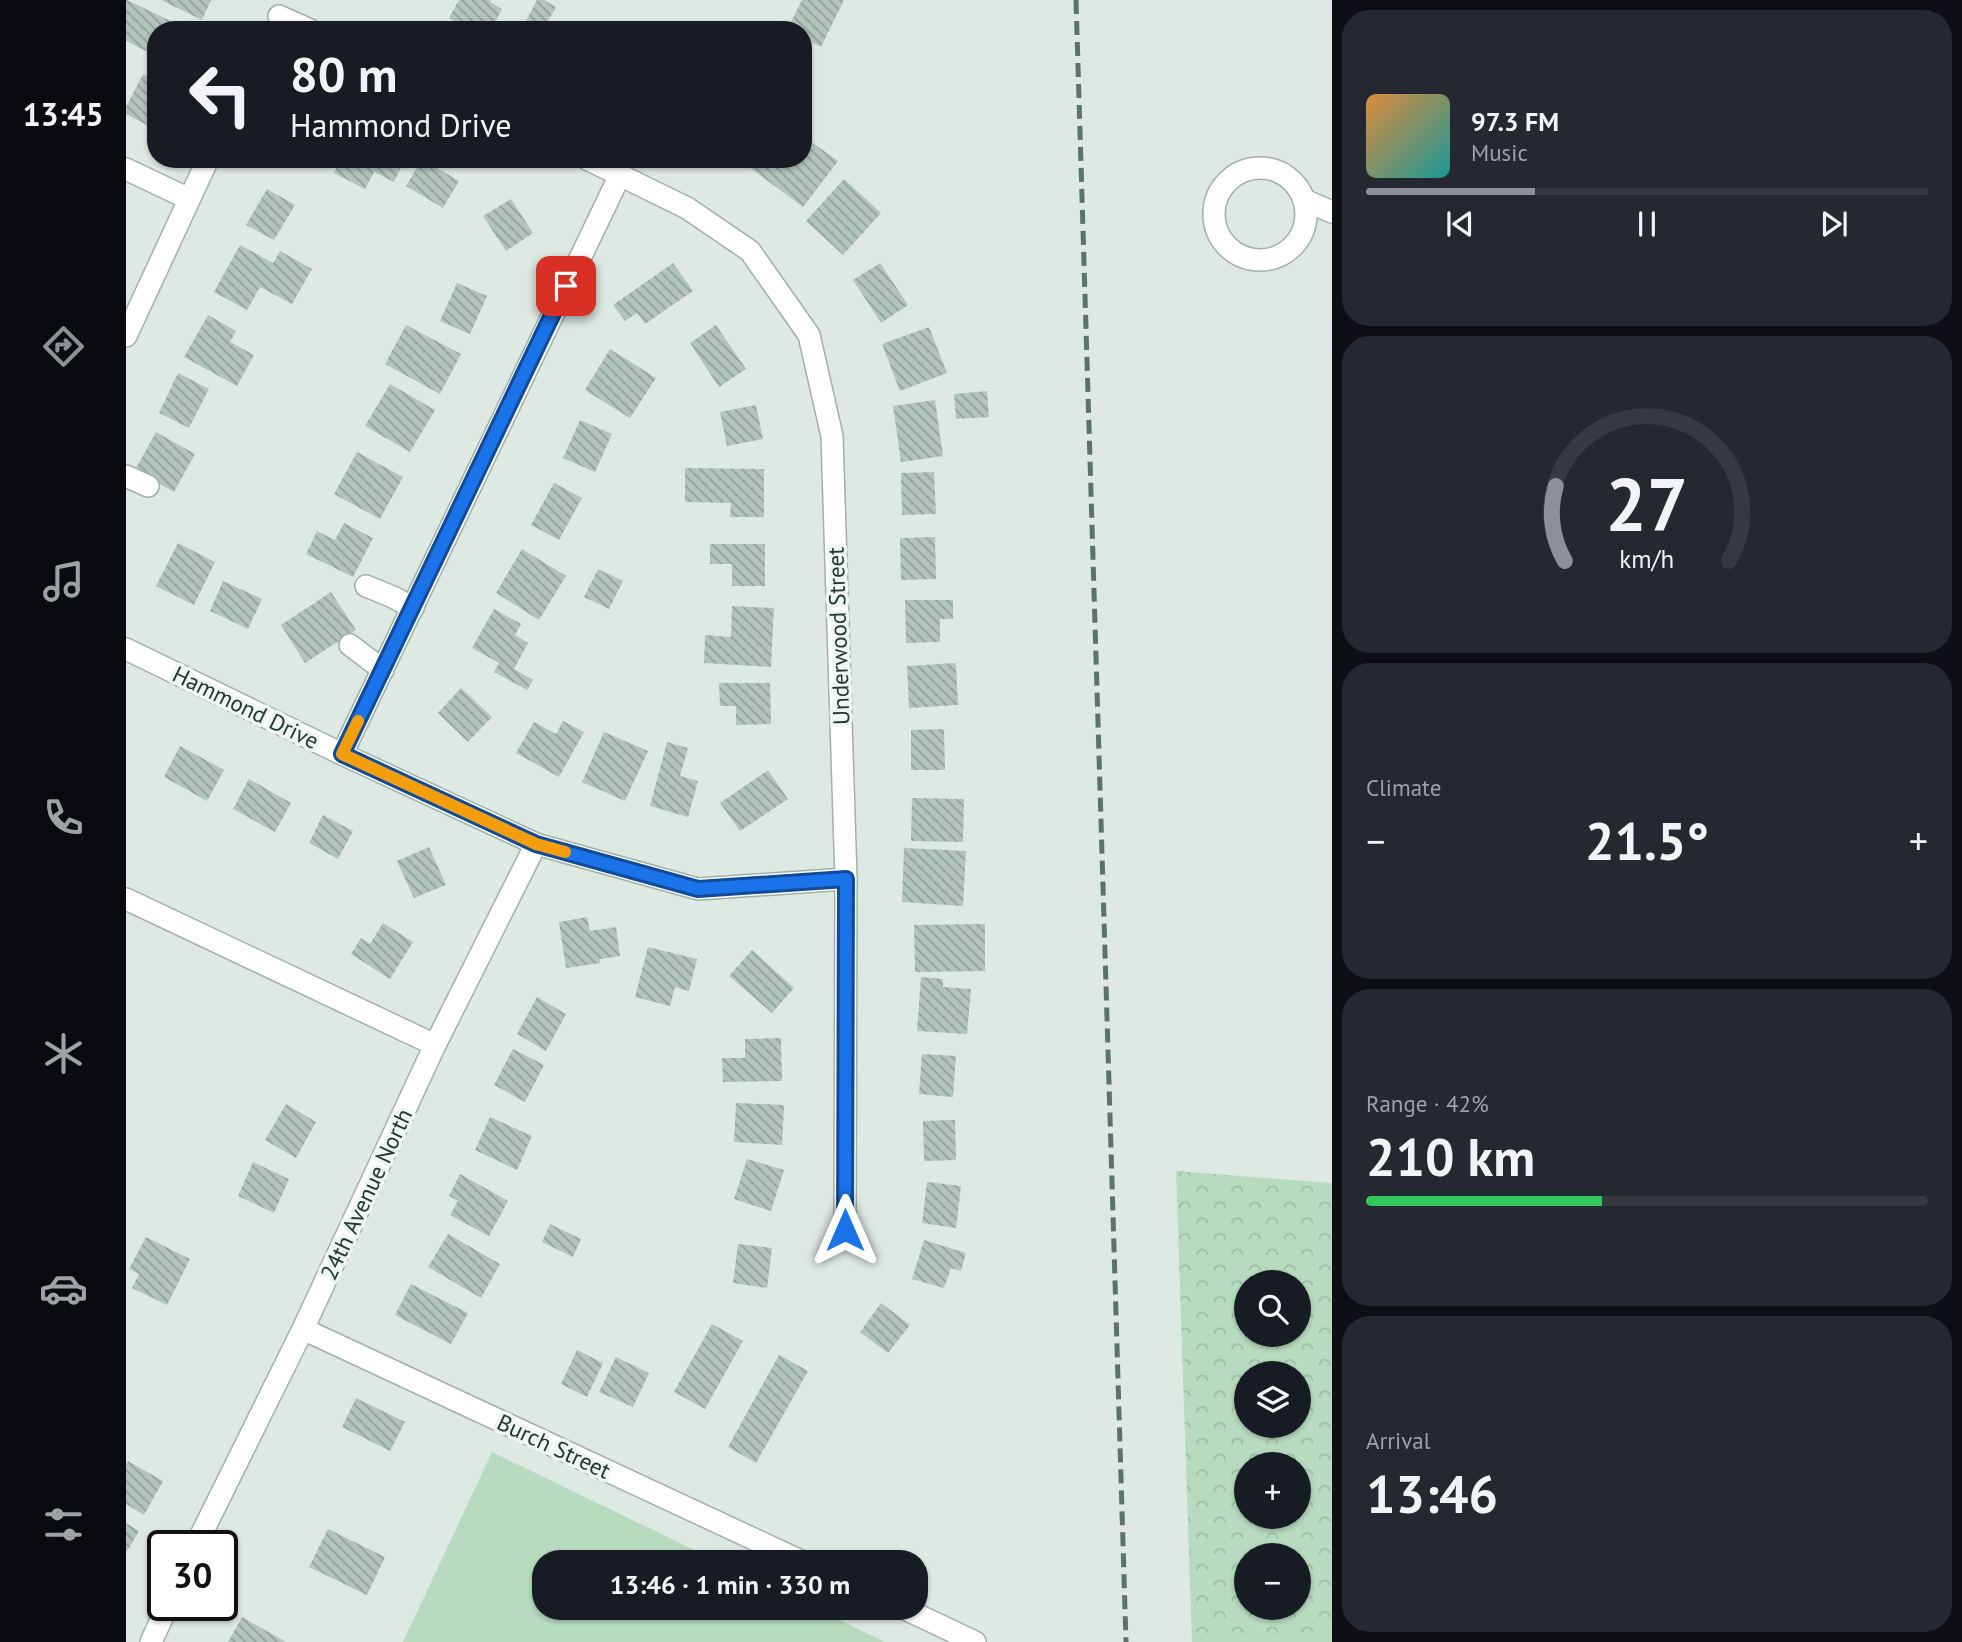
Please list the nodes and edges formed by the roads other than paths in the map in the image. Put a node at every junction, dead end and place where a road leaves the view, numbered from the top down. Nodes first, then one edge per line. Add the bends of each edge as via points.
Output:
1 (204, 168) edge
2 (606, 168) edge
3 (126, 169) edge
4 (620, 175) junction
5 (189, 199) junction
6 (1304, 200) junction
7 (1332, 212) edge
8 (126, 335) edge
9 (126, 476) edge
10 (148, 486) dead end
11 (366, 586) dead end
12 (412, 608) junction
13 (350, 645) dead end
14 (126, 649) edge
15 (383, 670) junction
16 (342, 754) junction
17 (536, 844) junction
18 (846, 879) junction
19 (126, 899) edge
20 (435, 1045) junction
21 (845, 1230) dead end
22 (303, 1329) junction
23 (203, 1530) edge
24 (777, 1550) edge
25 (928, 1620) edge
26 (160, 1621) edge
27 (150, 1642) edge
28 (975, 1642) edge

1 - 5 street
2 - 4 street, Underwood Street
3 - 5 street
4 - 12 street
4 - 18 street, Underwood Street via 687,208 750,251 809,335 832,436
5 - 8 street
6 - 6 street via 1304,229 1287,252 1274,258 1252,259 1232,250 1216,225 1214,210 1227,181 1255,168 1285,175
6 - 7 street
9 - 10 street
11 - 12 street
12 - 15 street
13 - 15 street
14 - 16 street, Hammond Drive
15 - 16 street
16 - 17 street, Hammond Drive
17 - 18 street, Hammond Drive via 698,889
17 - 20 street, 24th Avenue North
18 - 21 street, Underwood Street
19 - 20 street
20 - 22 street, 24th Avenue North
22 - 23 street, 24th Avenue North
22 - 24 street, Burch Street
25 - 28 street
26 - 27 street

